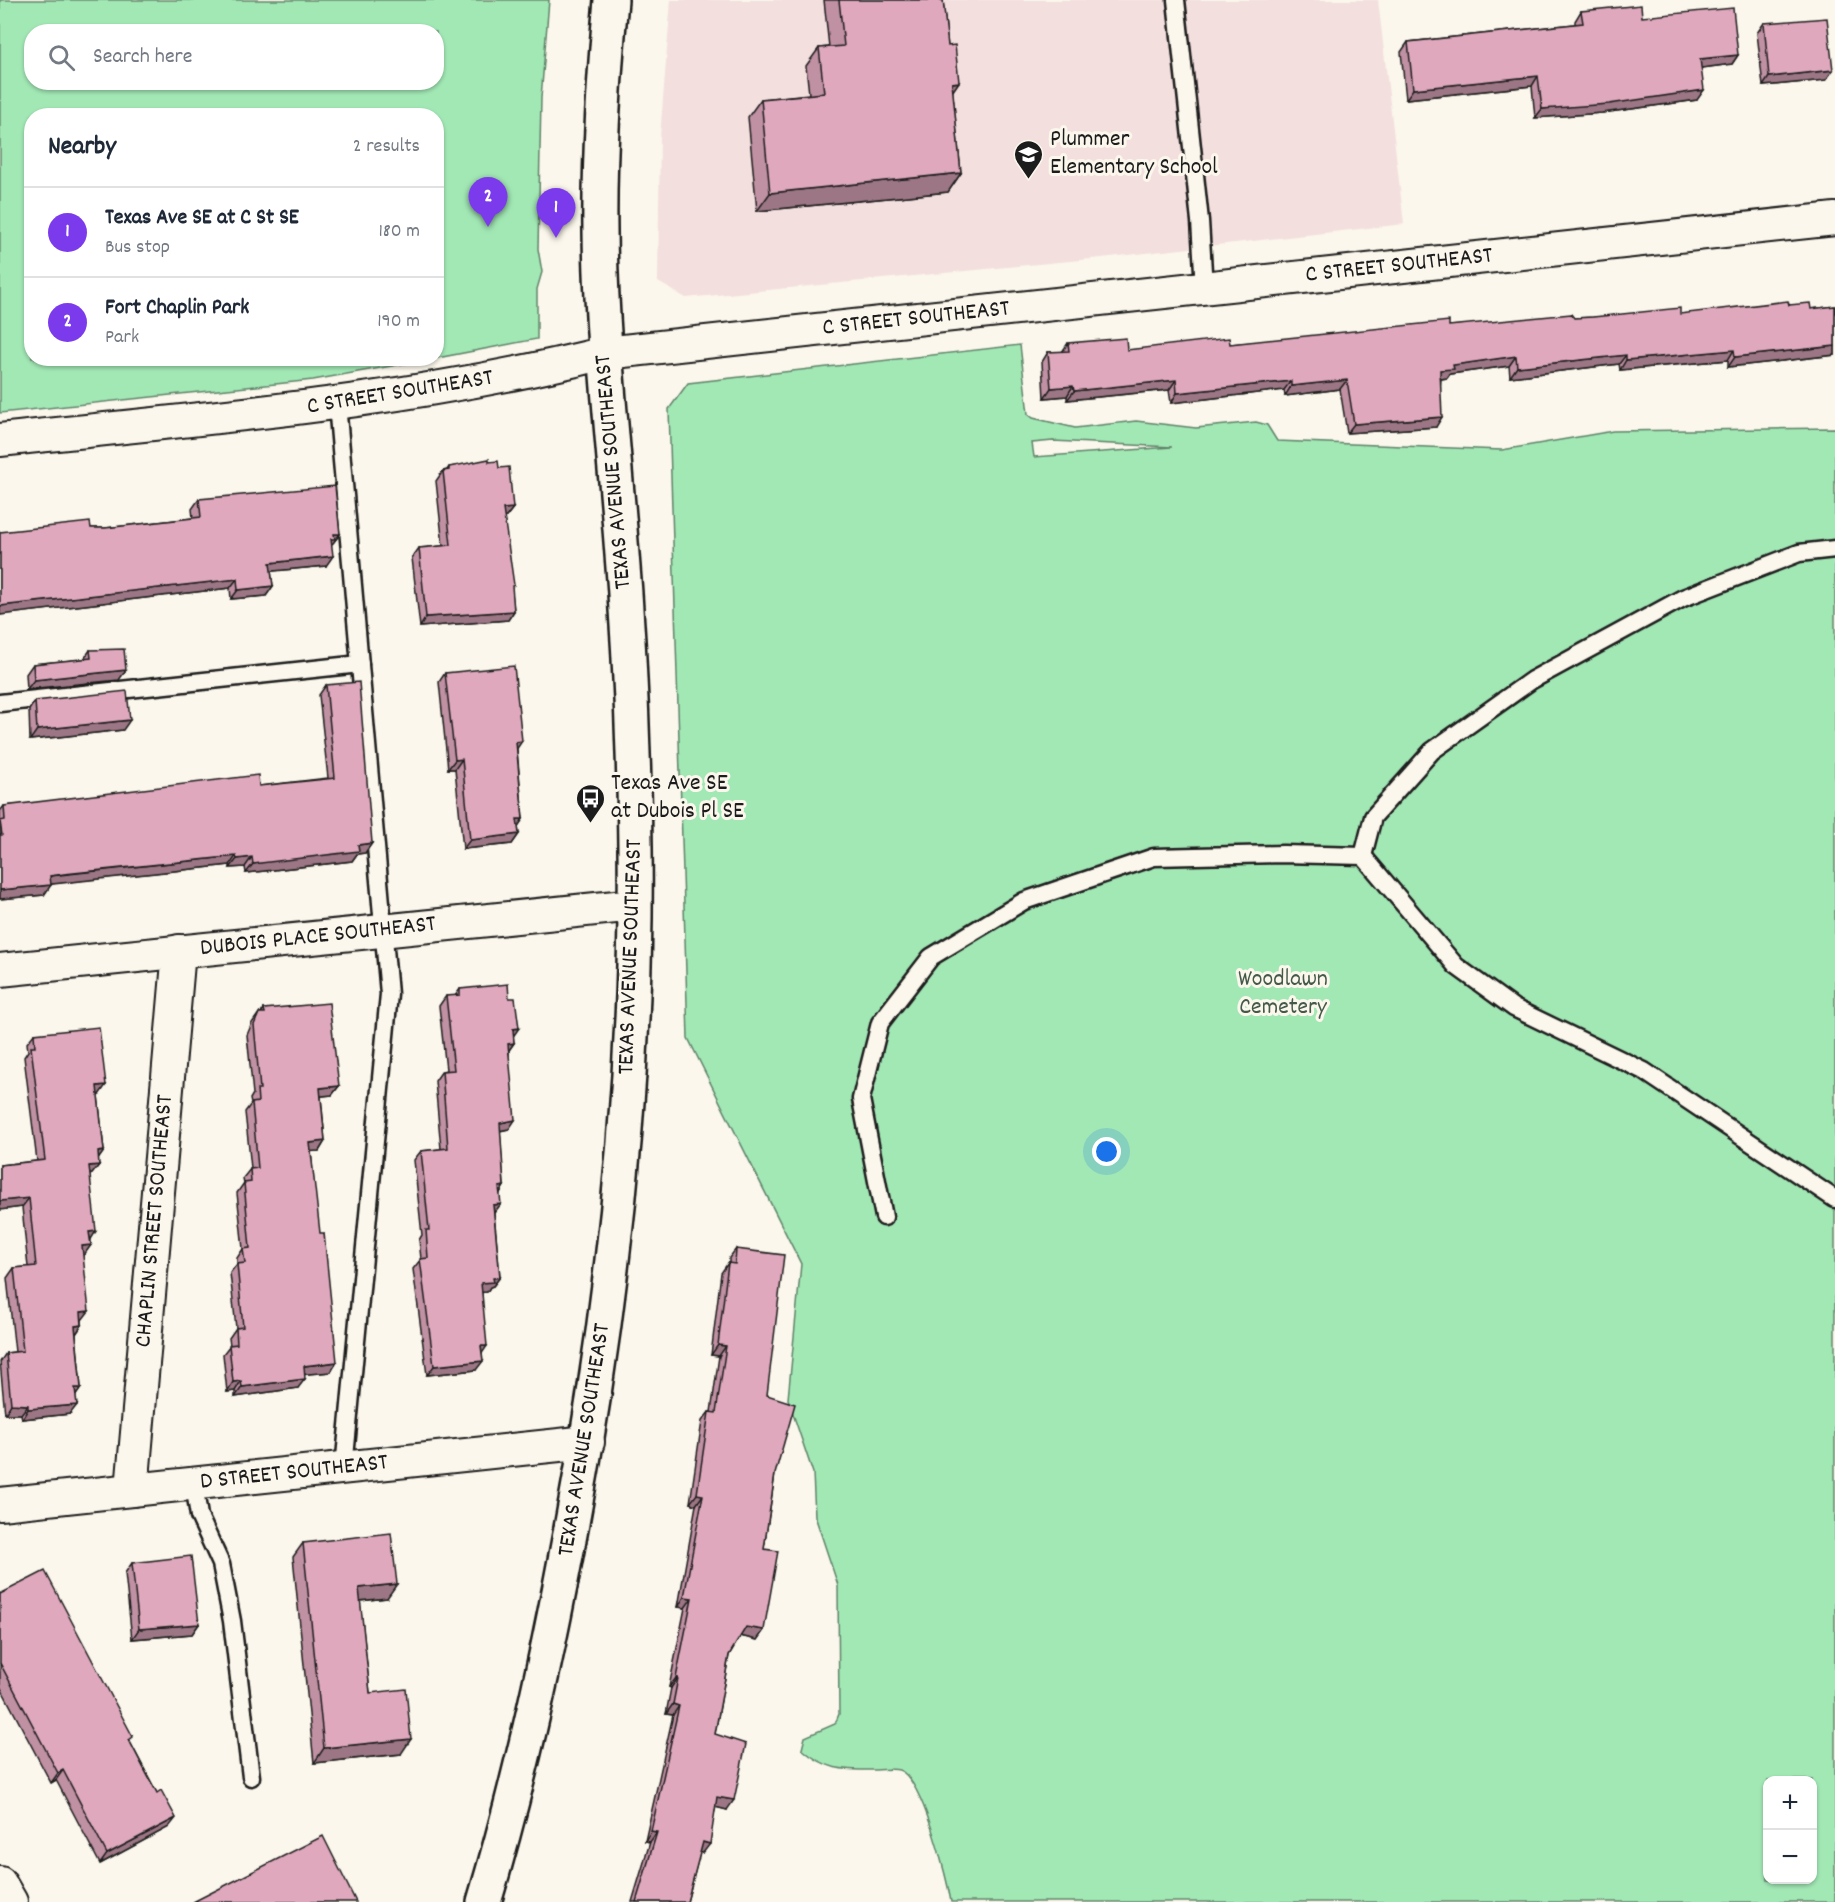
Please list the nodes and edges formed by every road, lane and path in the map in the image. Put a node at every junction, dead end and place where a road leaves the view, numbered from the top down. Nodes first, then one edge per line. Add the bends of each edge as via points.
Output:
1 (611, 0) edge
2 (1176, 0) edge
3 (1835, 219) edge
4 (1204, 288) junction
5 (605, 353) junction
6 (337, 404) junction
7 (0, 440) edge
8 (1835, 549) edge
9 (360, 664) junction
10 (0, 703) edge
11 (1363, 856) junction
12 (636, 905) junction
13 (385, 931) junction
14 (179, 951) junction
15 (0, 970) edge
16 (1835, 1199) edge
17 (884, 1216) dead end
18 (588, 1442) junction
19 (344, 1468) junction
20 (194, 1484) junction
21 (132, 1490) junction
22 (0, 1504) edge
23 (251, 1777) dead end
24 (0, 1883) edge
25 (11, 1902) edge
26 (484, 1902) edge

1 - 5 main road, TEXAS AVENUE SOUTHEAST via 600,166
2 - 4 lane
3 - 4 street, C STREET SOUTHEAST
4 - 5 street, C STREET SOUTHEAST
5 - 6 street, C STREET SOUTHEAST via 508,376
5 - 12 main road, TEXAS AVENUE SOUTHEAST via 633,745
6 - 7 street, C STREET SOUTHEAST
6 - 9 lane
8 - 11 lane via 1799,553 1683,598 1532,680 1432,751 1373,817
9 - 10 lane
9 - 13 lane
11 - 16 lane via 1456,966 1514,1008 1644,1071
11 - 17 lane via 1154,857 1024,900 931,957 880,1023 861,1099
12 - 13 street, DUBOIS PLACE SOUTHEAST
12 - 18 main road, TEXAS AVENUE SOUTHEAST via 623,1147 610,1285
13 - 14 street, DUBOIS PLACE SOUTHEAST
13 - 19 lane via 389,994
14 - 15 street, DUBOIS PLACE SOUTHEAST
14 - 21 street, CHAPLIN STREET SOUTHEAST
18 - 19 street, D STREET SOUTHEAST
18 - 26 main road, TEXAS AVENUE SOUTHEAST via 528,1741
19 - 20 street, D STREET SOUTHEAST
20 - 21 street, D STREET SOUTHEAST
20 - 23 lane via 199,1516 221,1564
21 - 22 street, D STREET SOUTHEAST
24 - 25 street

